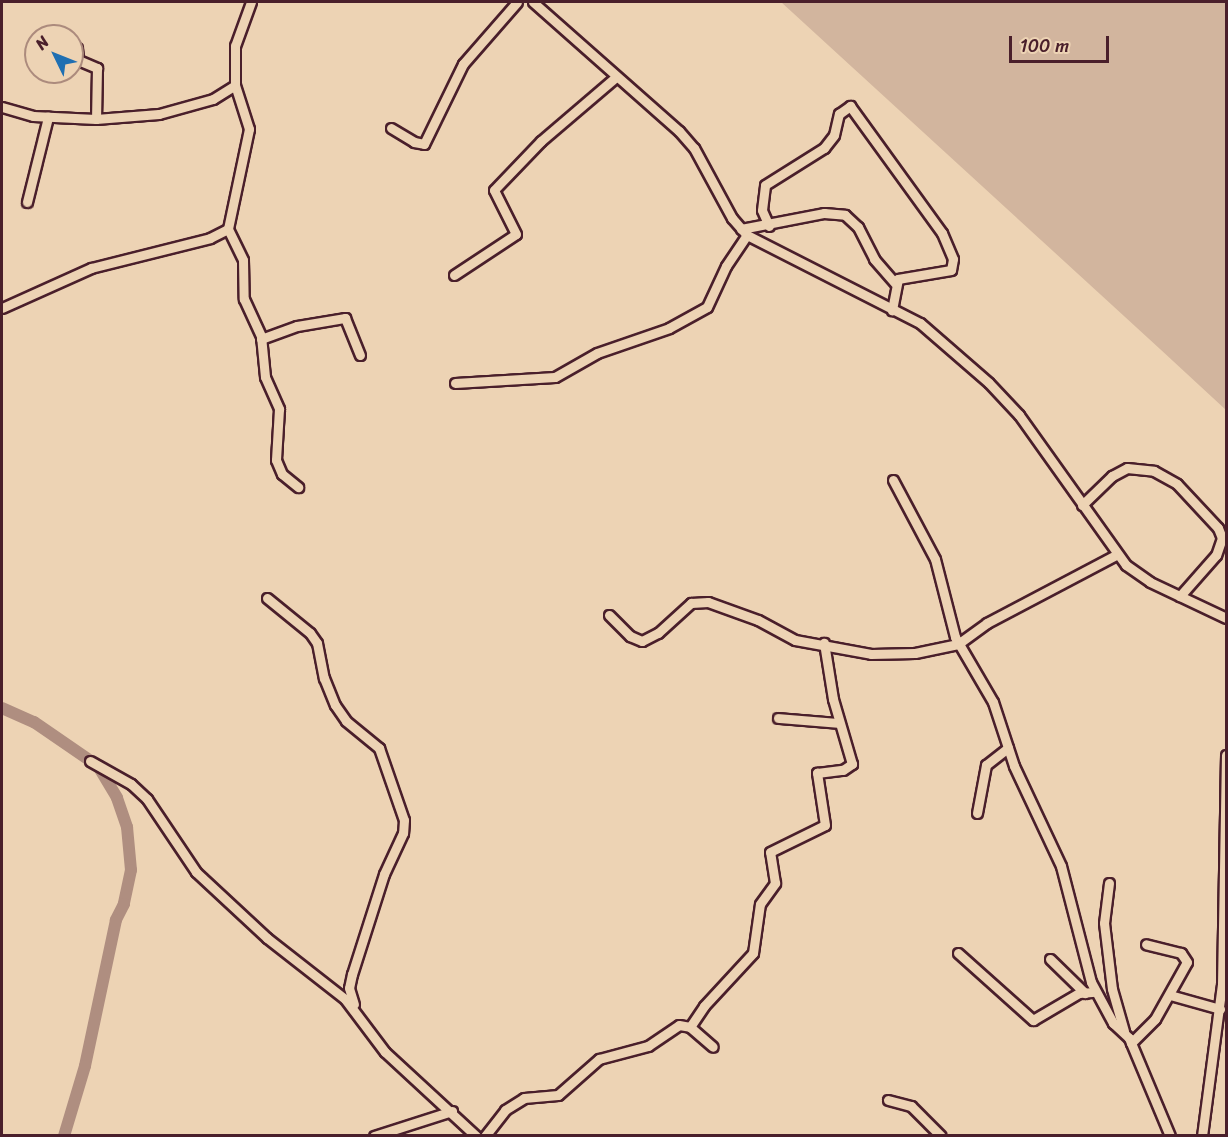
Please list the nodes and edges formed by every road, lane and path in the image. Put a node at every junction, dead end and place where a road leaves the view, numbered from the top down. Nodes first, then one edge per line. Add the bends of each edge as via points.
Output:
1 (251, 2) edge
2 (517, 2) edge
3 (533, 2) edge
4 (84, 63) edge
5 (616, 77) junction
6 (235, 85) junction
7 (2, 107) edge
8 (48, 117) junction
9 (96, 119) junction
10 (391, 128) dead end
11 (27, 202) dead end
12 (769, 226) junction
13 (228, 229) junction
14 (744, 232) junction
15 (454, 275) dead end
16 (895, 283) junction
17 (2, 308) edge
18 (892, 310) junction
19 (261, 339) junction
20 (360, 355) dead end
21 (455, 383) dead end
22 (892, 480) dead end
23 (298, 487) dead end
24 (1082, 505) junction
25 (1116, 555) junction
26 (1180, 596) junction
27 (267, 598) dead end
28 (609, 615) dead end
29 (1227, 618) edge
30 (824, 644) junction
31 (958, 644) junction
32 (777, 718) dead end
33 (839, 723) junction
34 (1008, 748) junction
35 (1227, 755) edge
36 (90, 761) dead end
37 (1226, 776) edge
38 (977, 813) dead end
39 (1226, 858) edge
40 (1109, 883) dead end
41 (1224, 918) edge
42 (1146, 944) dead end
43 (958, 953) dead end
44 (1050, 959) dead end
45 (1095, 992) junction
46 (1085, 993) junction
47 (1170, 995) junction
48 (1220, 1009) junction
49 (358, 1013) junction
50 (690, 1027) junction
51 (1125, 1032) junction
52 (1222, 1040) edge
53 (1131, 1043) junction
54 (713, 1047) dead end
55 (888, 1100) dead end
56 (452, 1111) junction
57 (374, 1136) edge
58 (476, 1136) edge
59 (485, 1136) edge
60 (941, 1136) edge
61 (1170, 1136) edge
62 (1202, 1136) edge

1 - 6 street via 235,46
2 - 10 street via 463,64 424,144
3 - 5 street
4 - 9 street via 97,68
5 - 14 street via 694,148
5 - 15 street via 542,141 494,190 516,234
6 - 9 street via 213,99 182,109
6 - 13 street via 249,129
7 - 8 street
8 - 9 street
8 - 11 street
12 - 14 street
12 - 16 street via 824,213 845,215
12 - 16 street via 762,210 765,185 824,148 834,135 839,114 850,106 942,233 954,259 951,270 904,275
13 - 17 street via 210,238 91,268
13 - 19 street via 243,260 244,299
14 - 18 street
14 - 21 street via 707,308 669,328 597,353 555,377
16 - 18 street
18 - 24 street via 920,323 1002,396
19 - 20 street via 297,326 345,318
19 - 23 street via 265,377 279,409 276,460 282,474
22 - 31 street via 935,559
24 - 25 street
24 - 26 street via 1112,476 1127,468 1154,471 1177,484 1218,528 1222,538 1216,555
25 - 26 street via 1138,574
25 - 31 street via 987,623
26 - 29 street
27 - 49 street via 317,643 324,678 335,705 346,721 379,748 404,820 403,833 384,874 352,974 349,988
28 - 30 street via 630,636 642,641 658,633 691,603 708,602 758,620 787,638
30 - 31 street via 889,655
30 - 33 street
31 - 34 street via 993,702
32 - 33 street
33 - 50 street via 852,764 848,769 815,775 825,825 770,852 775,884 760,904 753,953
34 - 38 street via 986,765
34 - 45 street via 1060,866 1076,936
35 - 37 street
36 - 49 street via 139,792 156,810 178,850 212,888
37 - 39 street
39 - 41 street
40 - 51 street via 1104,929 1112,989
41 - 48 street
42 - 47 street via 1186,957
43 - 46 street via 1033,1020
44 - 46 street
45 - 46 street
45 - 51 street via 1113,1023
47 - 48 street
47 - 53 street via 1150,1026
48 - 52 street
49 - 56 street via 385,1052
50 - 54 street
50 - 59 street via 679,1024 648,1046 610,1054 558,1095 524,1098 505,1110
51 - 53 street
52 - 62 street
53 - 61 street
55 - 60 street via 911,1106
56 - 57 street
56 - 58 street

